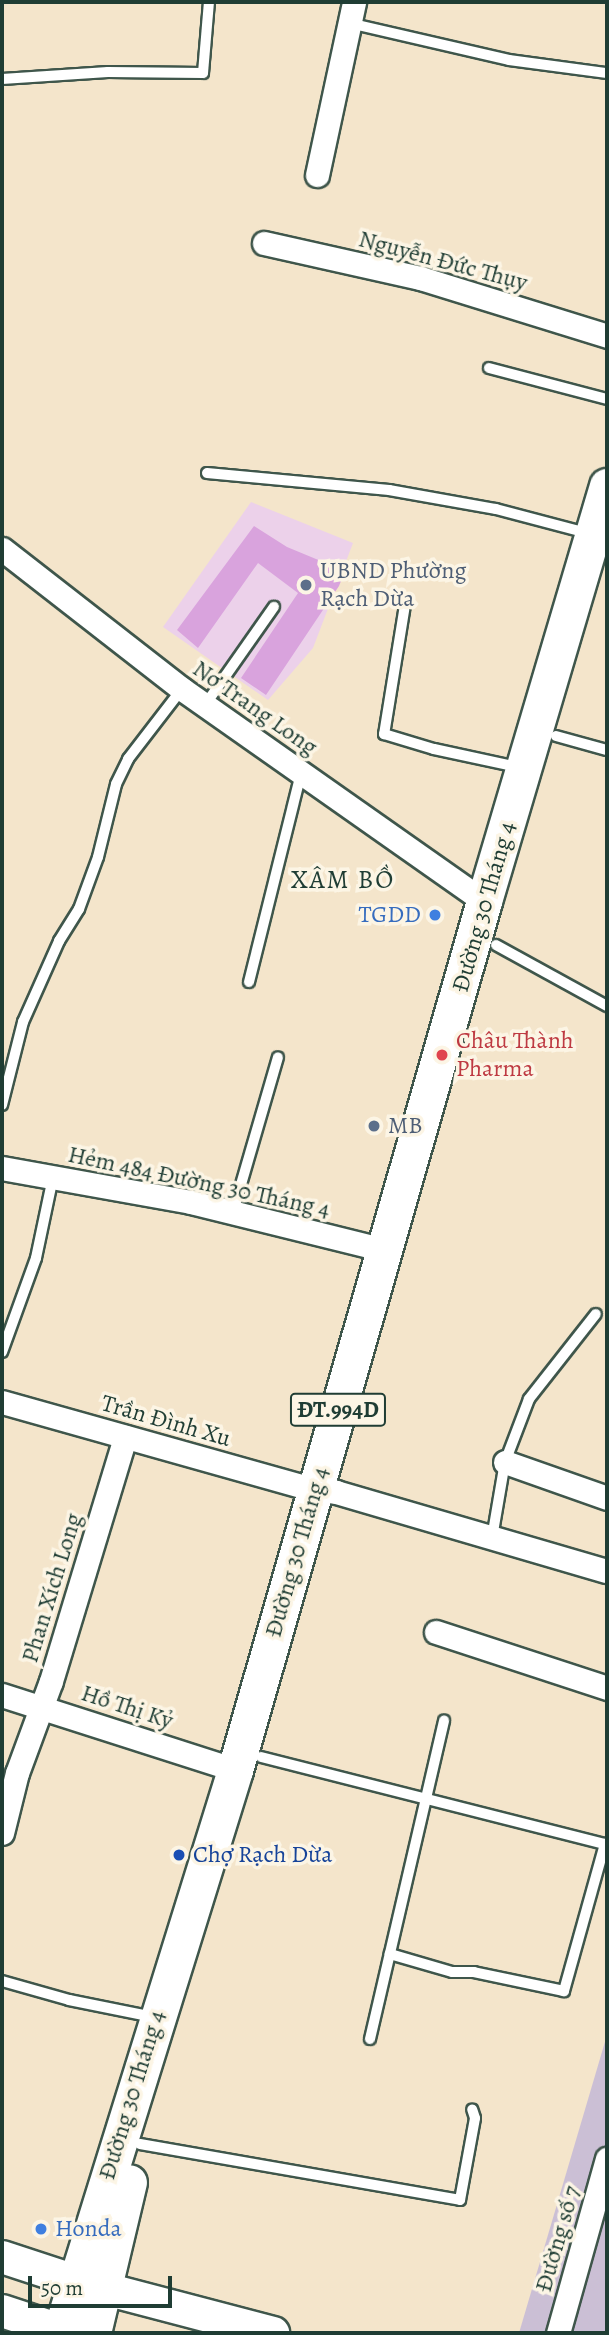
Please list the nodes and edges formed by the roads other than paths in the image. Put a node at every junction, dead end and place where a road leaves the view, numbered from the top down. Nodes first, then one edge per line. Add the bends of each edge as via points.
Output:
1 (209, 2) edge
2 (351, 12) edge
3 (607, 73) edge
4 (2, 79) edge
5 (317, 175) dead end
6 (264, 243) dead end
7 (607, 336) edge
8 (489, 368) dead end
9 (607, 399) edge
10 (207, 473) dead end
11 (607, 486) edge
12 (600, 546) edge
13 (2, 549) edge
14 (405, 605) dead end
15 (274, 607) dead end
16 (182, 689) junction
17 (205, 705) junction
18 (556, 736) junction
19 (607, 750) edge
20 (524, 768) junction
21 (301, 774) junction
22 (496, 904) junction
23 (485, 942) junction
24 (249, 982) dead end
25 (607, 1006) edge
26 (278, 1057) dead end
27 (2, 1105) edge
28 (2, 1168) edge
29 (53, 1177) junction
30 (233, 1212) junction
31 (385, 1250) junction
32 (596, 1314) dead end
33 (2, 1352) edge
34 (2, 1402) edge
35 (125, 1437) junction
36 (505, 1462) junction
37 (326, 1491) junction
38 (607, 1498) edge
39 (492, 1538) junction
40 (607, 1571) edge
41 (436, 1632) dead end
42 (607, 1688) edge
43 (2, 1695) edge
44 (40, 1706) junction
45 (444, 1720) dead end
46 (248, 1763) junction
47 (10, 1770) edge
48 (426, 1798) junction
49 (2, 1833) edge
50 (390, 1954) junction
51 (2, 1981) edge
52 (156, 2017) junction
53 (370, 2039) dead end
54 (472, 2109) dead end
55 (140, 2144) junction
56 (607, 2159) edge
57 (2, 2257) edge
58 (90, 2285) junction
59 (2, 2311) edge
60 (70, 2333) edge
61 (273, 2333) edge
62 (558, 2333) edge

1 - 4 lane via 203,73 108,72
2 - 3 lane via 509,60
2 - 5 street
6 - 7 street, Nguyễn Đức Thụy via 420,278
8 - 9 lane
10 - 12 lane via 389,490 496,509
11 - 12 main road, Đường 30 Tháng 4 / ĐT.994D
12 - 18 main road, Đường 30 Tháng 4 / ĐT.994D
12 - 20 main road, Đường 30 Tháng 4 / ĐT.994D
13 - 16 street, Nơ Trang Long
14 - 20 lane via 384,734
15 - 17 lane
16 - 17 street, Nơ Trang Long
16 - 27 lane via 128,759 116,784 79,909 23,1021
17 - 21 street, Nơ Trang Long
18 - 19 lane
18 - 22 main road, Đường 30 Tháng 4 / ĐT.994D
20 - 22 main road, Đường 30 Tháng 4 / ĐT.994D
21 - 22 street, Nơ Trang Long
21 - 24 lane
22 - 23 main road, Đường 30 Tháng 4 / ĐT.994D
23 - 25 lane
23 - 31 main road, Đường 30 Tháng 4 / ĐT.994D
23 - 37 main road, Đường 30 Tháng 4 / ĐT.994D
26 - 30 lane
28 - 29 street, Hẻm 484 Đường 30 Tháng 4
29 - 30 street, Hẻm 484 Đường 30 Tháng 4
29 - 33 lane via 36,1258
30 - 31 street, Hẻm 484 Đường 30 Tháng 4
31 - 37 main road, Đường 30 Tháng 4 / ĐT.994D
32 - 36 lane via 528,1399
34 - 35 street, Trần Đình Xu
35 - 37 street, Trần Đình Xu
35 - 44 street, Phan Xích Long
36 - 38 street
36 - 39 lane
37 - 39 street, Trần Đình Xu
37 - 46 main road, Đường 30 Tháng 4 / ĐT.994D
39 - 40 street, Trần Đình Xu
41 - 42 street
43 - 44 street, Hồ Thị Kỷ
44 - 46 street, Hồ Thị Kỷ
44 - 47 street, Phan Xích Long
45 - 48 lane
46 - 48 lane
46 - 52 main road, Đường 30 Tháng 4 / ĐT.994D
46 - 55 main road, Đường 30 Tháng 4 / ĐT.994D
47 - 49 street, Phan Xích Long
48 - 50 lane
48 - 50 lane via 605,1844 564,1990 452,1972
50 - 53 lane
51 - 52 lane
52 - 58 main road, Đường 30 Tháng 4 / ĐT.994D
54 - 55 lane via 475,2118 460,2200
55 - 58 main road, Đường 30 Tháng 4 / ĐT.994D
56 - 62 street, Đường số 7
57 - 58 main road
58 - 60 main road, Đường 30 Tháng 4 / ĐT.994D
58 - 61 main road
59 - 60 main road

